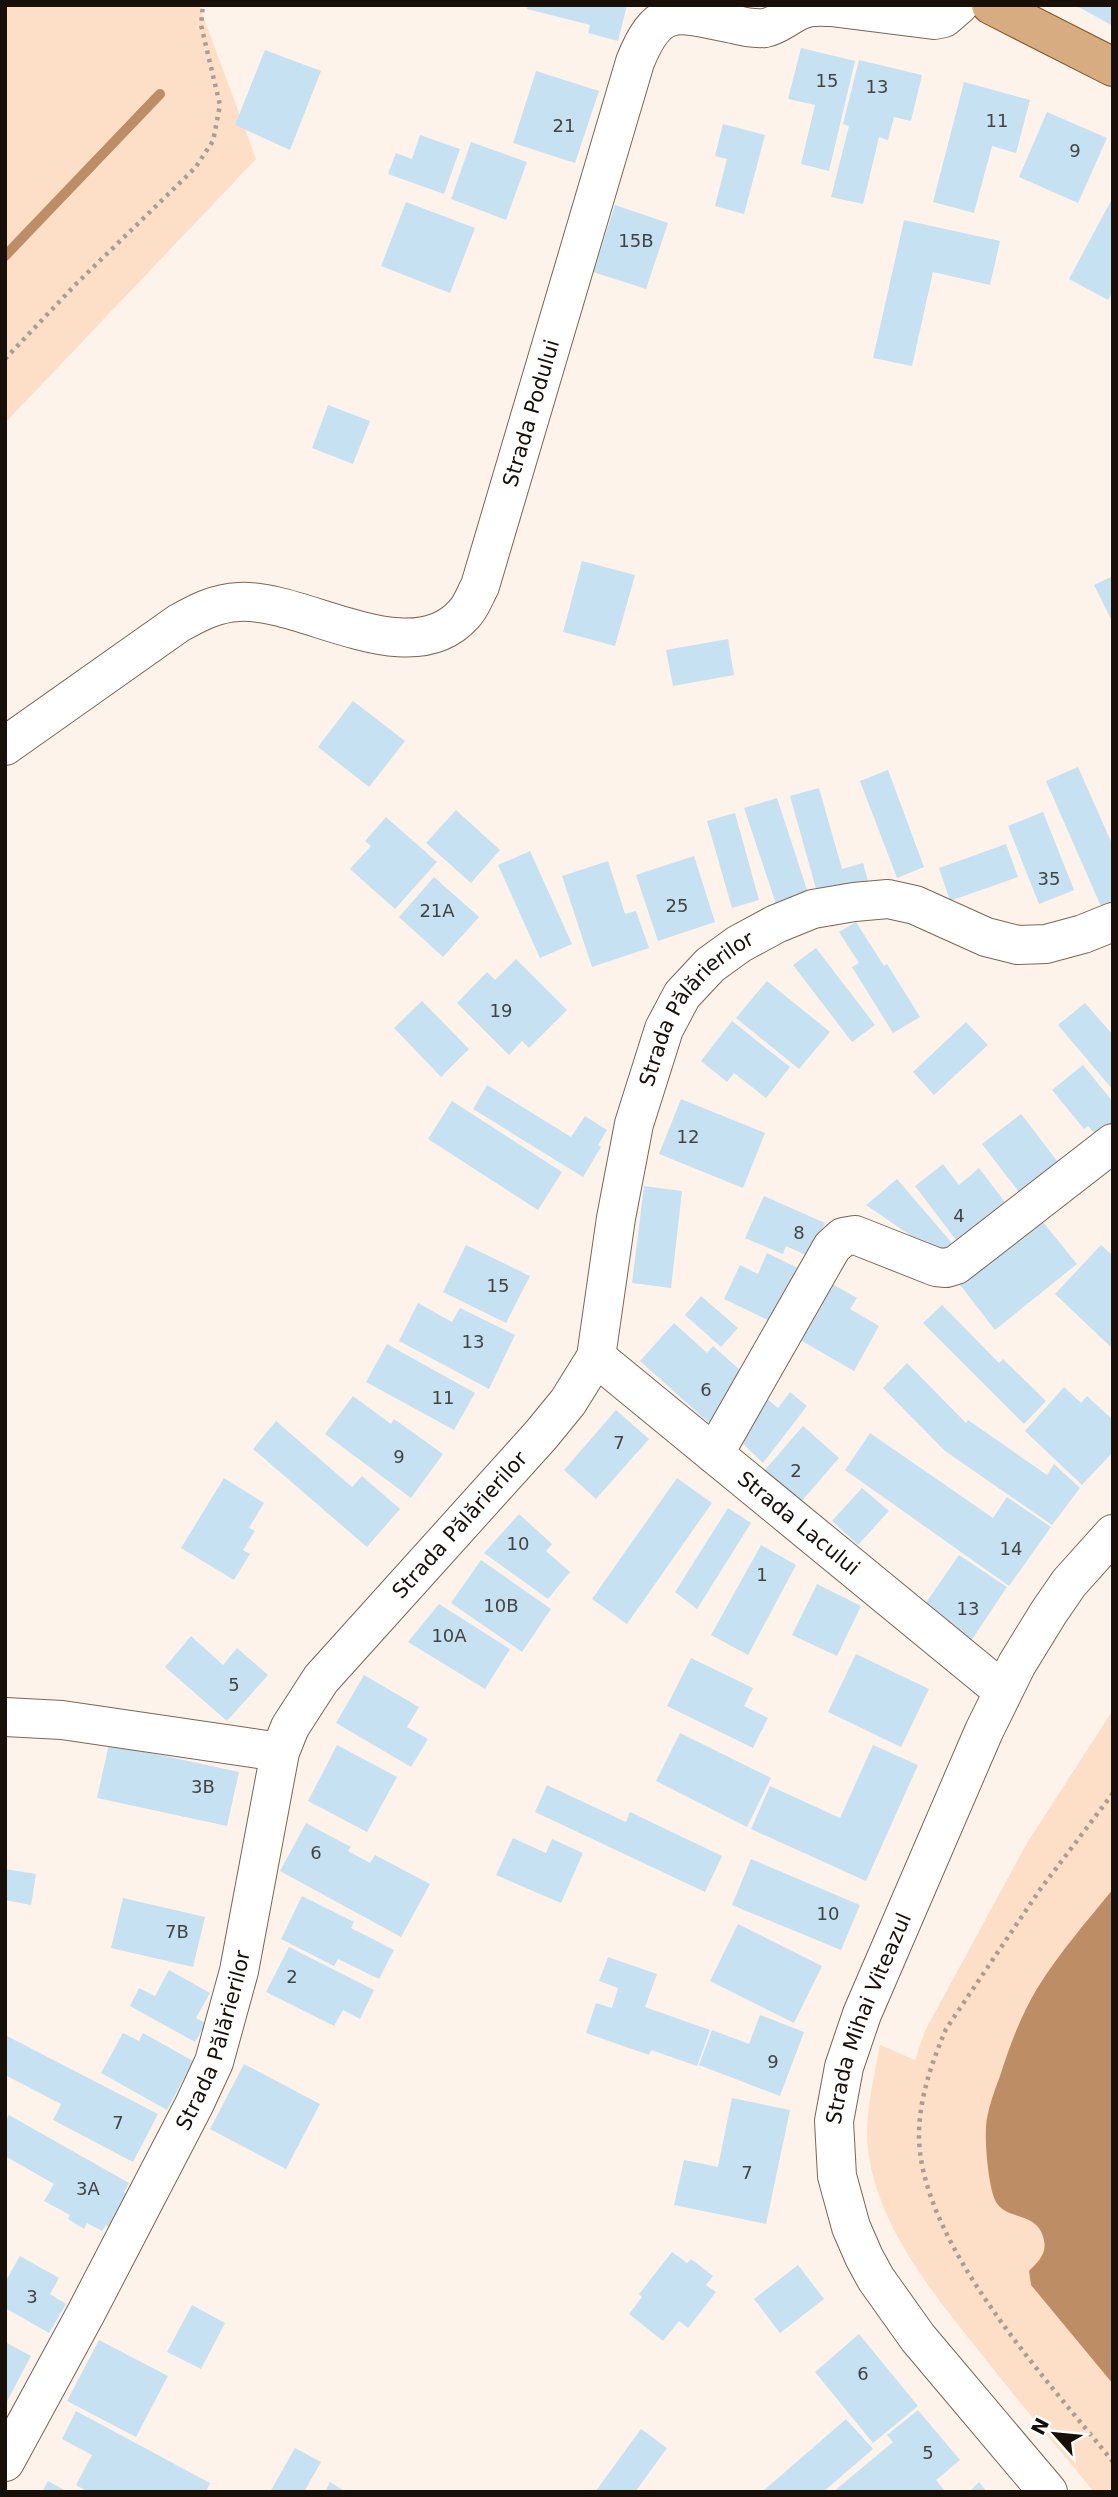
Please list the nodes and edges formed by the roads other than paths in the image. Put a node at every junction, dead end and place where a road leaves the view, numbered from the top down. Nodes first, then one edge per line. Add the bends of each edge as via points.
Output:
1 (959, 5) edge
2 (991, 5) edge
3 (1113, 67) edge
4 (5, 746) edge
5 (1113, 922) edge
6 (1113, 1143) edge
7 (596, 1357) junction
8 (714, 1454) junction
9 (1113, 1534) edge
10 (1003, 1691) junction
11 (5, 1717) edge
12 (280, 1752) junction
13 (5, 2462) edge
14 (1048, 2492) edge

1 - 4 street, Strada Podului via 934,20 814,7 767,28 688,15 656,24 635,62 480,586 464,614 453,623 420,636 393,636 260,602 218,604 179,623
2 - 3 main road
5 - 7 street, Strada Pălărierilor via 1046,944 1018,945 986,937 915,905 888,899 854,902 813,909 776,924 710,965 682,995 664,1029 634,1124
6 - 8 street via 956,1265 936,1267 855,1235 843,1237 832,1248
7 - 8 street, Strada Lacului
7 - 12 street, Strada Pălărierilor via 541,1435 321,1679 290,1727
8 - 10 street, Strada Lacului
9 - 10 street, Strada Mihai Viteazul via 1062,1592
10 - 14 street, Strada Mihai Viteazul via 862,2014 844,2067 834,2121 837,2176 851,2227 876,2279 918,2338
11 - 12 street via 62,1720
12 - 13 street, Strada Pălărierilor via 239,1971 214,2062

